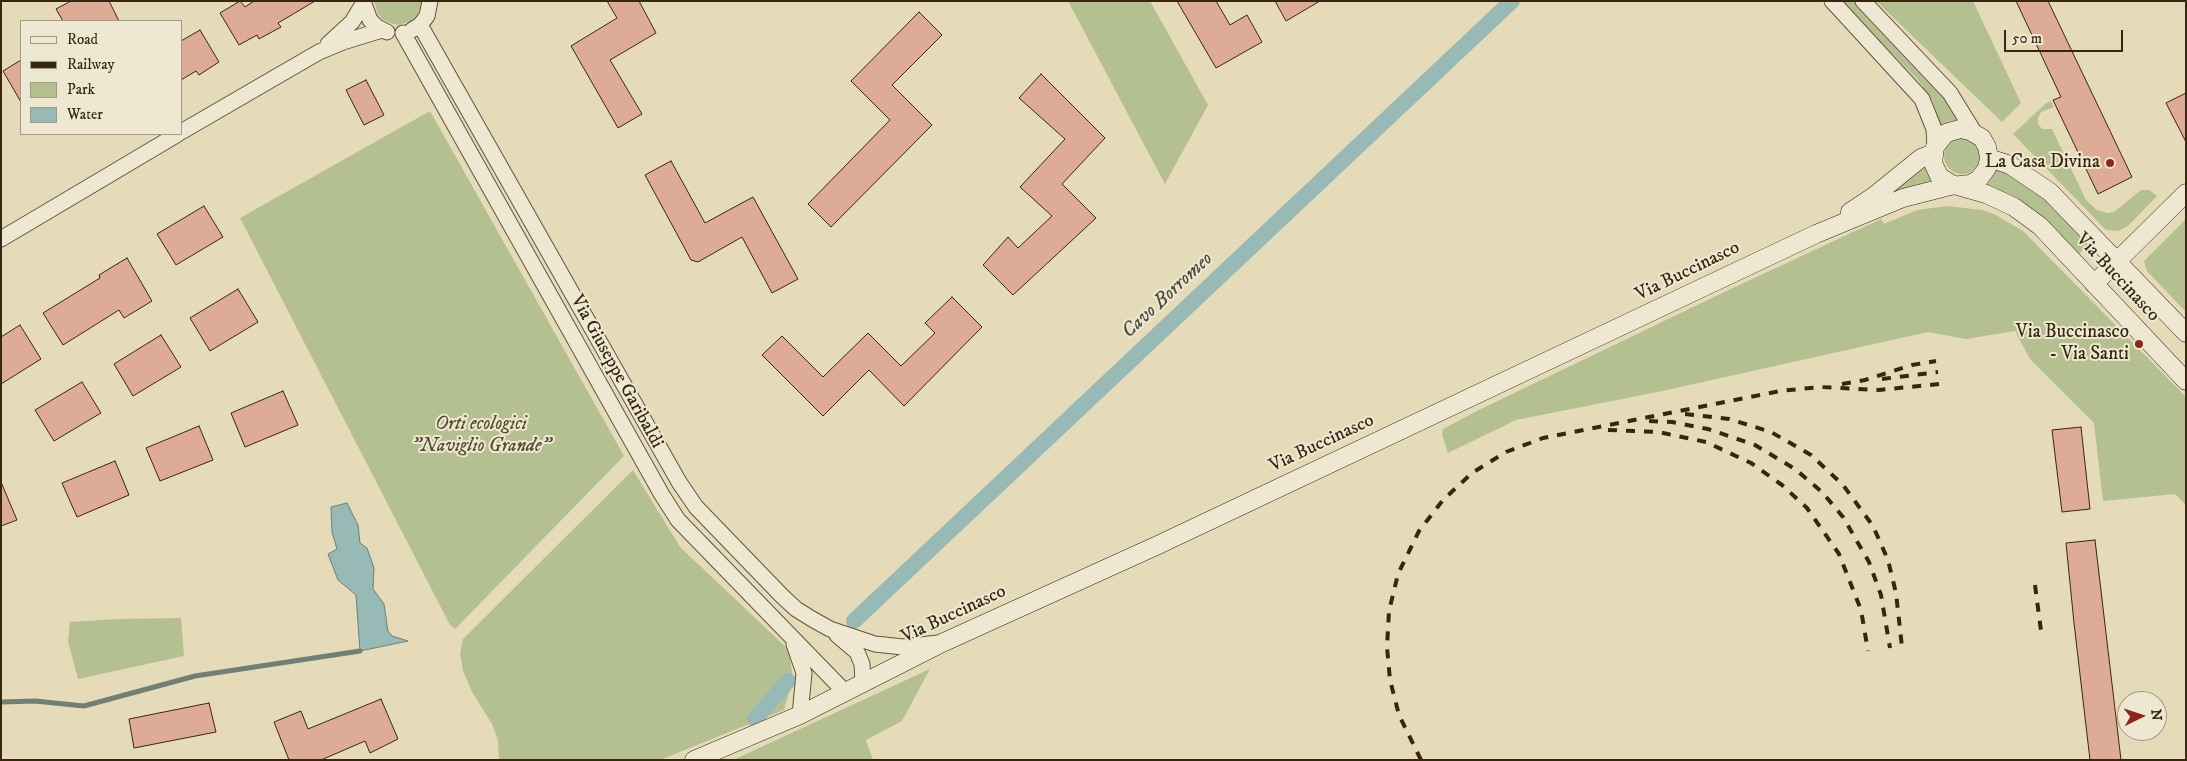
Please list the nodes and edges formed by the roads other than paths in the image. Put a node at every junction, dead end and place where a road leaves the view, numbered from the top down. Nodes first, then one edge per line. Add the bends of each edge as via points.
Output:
1 (1832, 1) edge
2 (1863, 1) edge
3 (363, 2) edge
4 (431, 3) edge
5 (420, 25) junction
6 (382, 30) junction
7 (403, 33) junction
8 (319, 52) junction
9 (182, 131) edge
10 (1974, 132) junction
11 (176, 135) edge
12 (1934, 150) junction
13 (1989, 158) junction
14 (1957, 185) junction
15 (2186, 193) edge
16 (1816, 234) junction
17 (1, 238) edge
18 (2116, 262) junction
19 (2094, 284) junction
20 (2186, 333) edge
21 (2186, 380) edge
22 (830, 629) junction
23 (792, 638) junction
24 (942, 643) junction
25 (863, 683) junction
26 (845, 692) junction
27 (800, 715) junction
28 (694, 760) edge

1 - 12 street, Via Buccinasco via 1922,99 1934,129
2 - 10 street via 1950,93
3 - 6 street via 370,20
3 - 8 street via 352,22
4 - 5 street
5 - 7 street
5 - 22 street, Via Giuseppe Garibaldi via 679,482 712,525 782,596 796,609
6 - 7 street via 392,34
6 - 8 street
7 - 23 street, Via Giuseppe Garibaldi via 662,496 696,540
8 - 9 street
10 - 12 main road, Via Buccinasco via 1950,131 1941,137
10 - 13 main road via 1986,144
11 - 17 street
12 - 14 main road, Via Buccinasco via 1933,163 1937,173
12 - 16 main road, Via Buccinasco via 1874,196
13 - 14 main road, Via Buccinasco via 1981,177 1970,184
13 - 18 main road, Via Buccinasco via 2010,165 2050,192
14 - 16 main road, Via Buccinasco via 1903,198
14 - 19 main road, Via Buccinasco via 2014,207 2040,226
15 - 18 main road
16 - 24 main road, Via Buccinasco via 1176,537
18 - 19 main road
18 - 20 main road, Via Buccinasco
19 - 21 main road, Via Buccinasco
22 - 24 street via 875,644 903,647
22 - 25 street via 856,652 862,664
23 - 26 street, Via Giuseppe Garibaldi
23 - 27 street via 804,673
24 - 25 main road, Via Buccinasco
25 - 26 main road, Via Buccinasco
26 - 27 main road, Via Buccinasco
27 - 28 main road, Via Buccinasco

